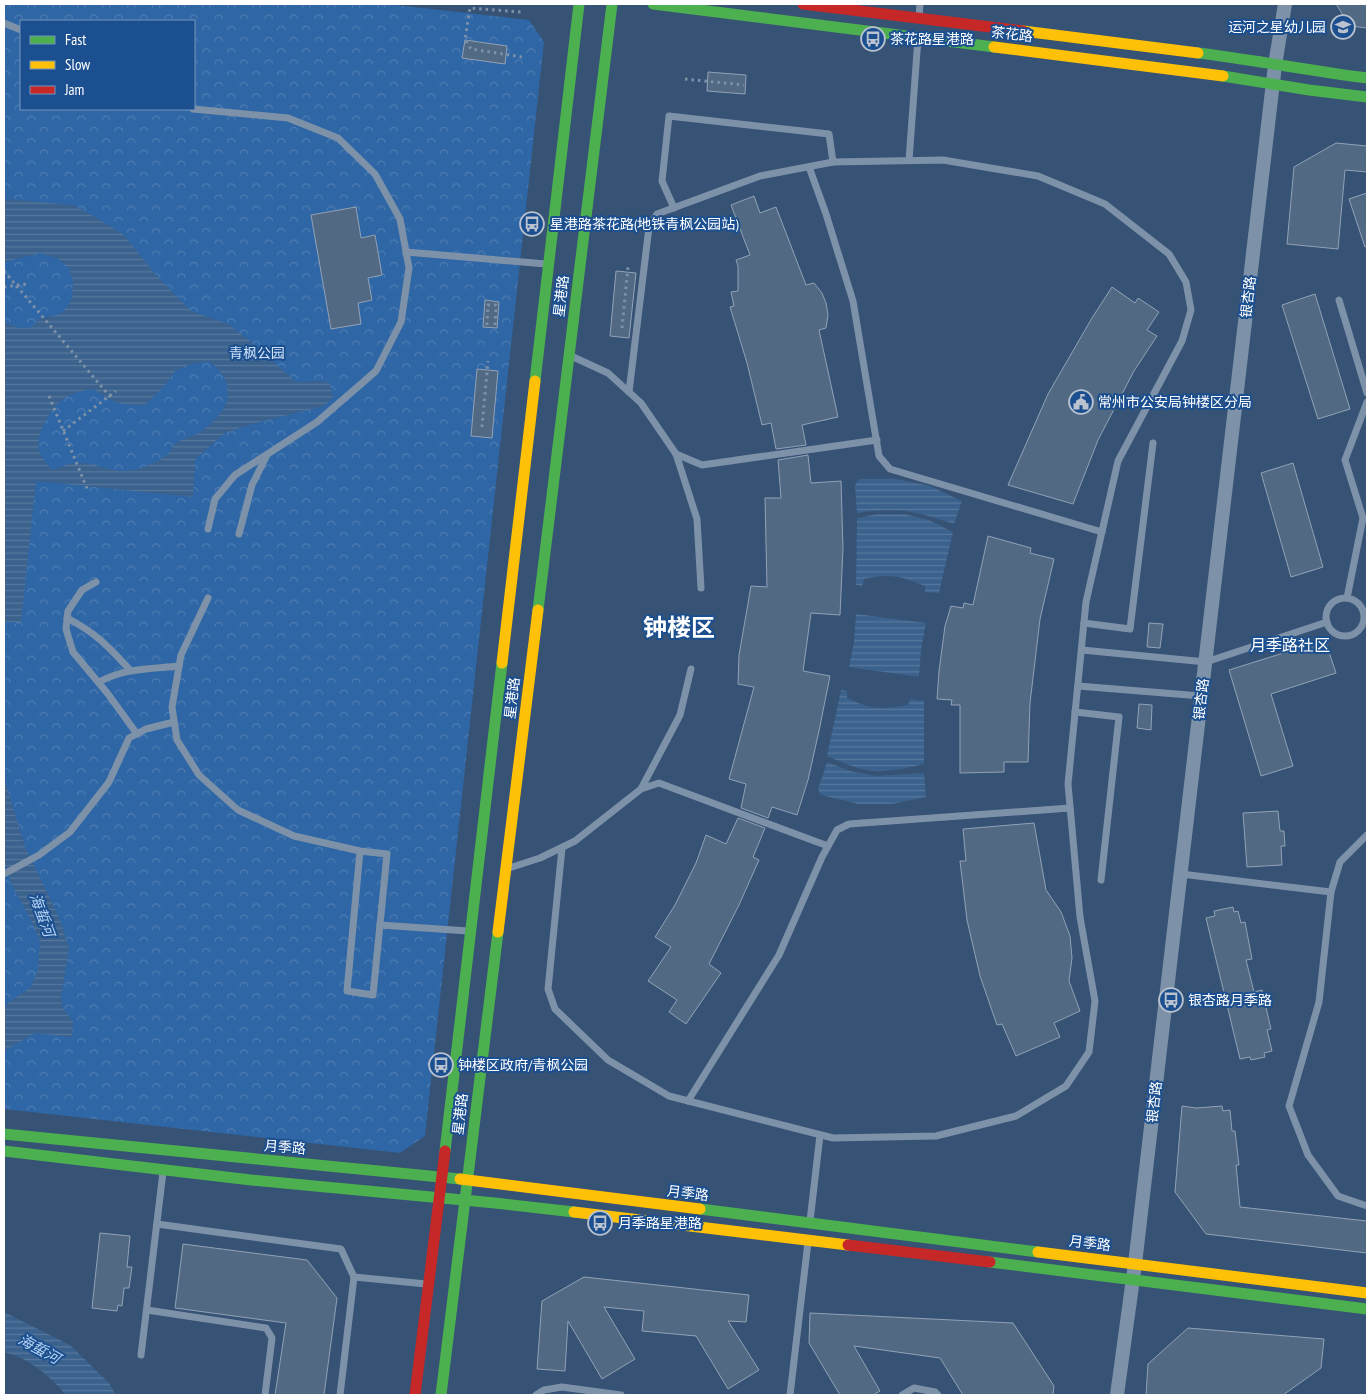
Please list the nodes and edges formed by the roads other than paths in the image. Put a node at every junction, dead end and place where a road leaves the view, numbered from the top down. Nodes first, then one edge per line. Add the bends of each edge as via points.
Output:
1 (579, 4) edge
2 (612, 4) edge
3 (653, 4) edge
4 (803, 4) edge
5 (920, 4) edge
6 (1286, 4) edge
7 (919, 18) junction
8 (4, 22) edge
9 (20, 30) edge
10 (918, 37) junction
11 (1275, 65) junction
12 (1367, 78) edge
13 (1274, 84) junction
14 (1367, 97) edge
15 (195, 109) edge
16 (909, 160) junction
17 (833, 162) junction
18 (809, 167) junction
19 (674, 208) junction
20 (406, 252) junction
21 (549, 264) junction
22 (1339, 300) dead end
23 (569, 355) junction
24 (629, 392) junction
25 (1367, 393) edge
26 (1367, 402) edge
27 (877, 440) junction
28 (1153, 443) dead end
29 (267, 454) junction
30 (676, 454) junction
31 (208, 530) dead end
32 (1102, 532) junction
33 (239, 534) dead end
34 (96, 582) dead end
35 (701, 588) dead end
36 (208, 598) dead end
37 (1347, 598) junction
38 (1365, 611) edge
39 (67, 618) junction
40 (1327, 622) junction
41 (1084, 623) junction
42 (1082, 650) junction
43 (1206, 662) junction
44 (179, 666) junction
45 (691, 669) dead end
46 (130, 670) junction
47 (98, 682) junction
48 (1078, 686) junction
49 (1202, 696) junction
50 (1076, 712) junction
51 (174, 722) junction
52 (137, 734) junction
53 (641, 789) junction
54 (1070, 808) junction
55 (1367, 836) edge
56 (828, 846) junction
57 (562, 848) junction
58 (360, 851) junction
59 (506, 869) junction
60 (4, 874) edge
61 (1180, 874) junction
62 (1101, 880) dead end
63 (1331, 892) junction
64 (380, 925) junction
65 (471, 931) junction
66 (688, 1101) junction
67 (4, 1134) edge
68 (820, 1135) junction
69 (4, 1151) edge
70 (164, 1170) junction
71 (443, 1177) junction
72 (467, 1180) junction
73 (440, 1197) junction
74 (464, 1199) junction
75 (1367, 1206) edge
76 (810, 1223) junction
77 (157, 1224) junction
78 (808, 1240) junction
79 (1135, 1264) junction
80 (354, 1277) junction
81 (1132, 1279) junction
82 (429, 1284) junction
83 (1367, 1293) edge
84 (1367, 1309) edge
85 (147, 1310) junction
86 (142, 1355) dead end
87 (265, 1395) edge
88 (340, 1395) edge
89 (415, 1395) edge
90 (441, 1395) edge
91 (536, 1395) edge
92 (621, 1395) edge
93 (790, 1395) edge
94 (902, 1395) edge
95 (938, 1395) edge
96 (1117, 1395) edge

1 - 21 main road, 星港路
2 - 23 main road, 星港路
3 - 10 main road, 茶花路
4 - 7 main road, 茶花路
5 - 7 lane
6 - 11 street, 银杏路
7 - 10 lane
7 - 11 main road, 茶花路
8 - 9 lane
10 - 13 main road, 茶花路
10 - 16 lane
11 - 12 main road, 茶花路
11 - 13 street, 银杏路
13 - 14 main road, 茶花路
13 - 43 street, 银杏路
15 - 20 lane via 288,118 338,138 375,174 400,219
16 - 17 lane
16 - 32 lane via 943,160 1038,176 1105,204 1169,254 1186,282 1191,310 1182,340 1118,462
17 - 18 lane
17 - 19 lane via 829,134 669,116 662,181
18 - 19 lane via 760,176
18 - 27 lane via 853,301
19 - 24 lane via 657,214 649,227
20 - 21 lane
20 - 29 lane via 409,268 401,322 376,371 317,422
21 - 65 main road, 星港路
22 - 25 lane
23 - 24 lane via 608,374
23 - 59 main road, 星港路
24 - 30 lane via 641,402
26 - 37 lane via 1346,460 1363,518
27 - 30 lane via 702,465
27 - 32 lane via 879,456 890,468
28 - 41 lane via 1130,629
29 - 31 lane via 235,475 220,493 215,500
29 - 33 lane via 252,485
30 - 35 lane via 697,519
32 - 41 lane
34 - 39 lane via 82,590
36 - 44 lane
37 - 38 lane
37 - 40 lane via 1330,604
38 - 40 lane via 1361,626 1352,634 1340,635
39 - 46 lane via 95,634
39 - 47 lane via 66,630 73,652
40 - 43 lane
41 - 42 lane
42 - 43 lane
42 - 48 lane
43 - 49 street, 银杏路
44 - 46 lane
44 - 51 lane via 172,707
45 - 53 lane via 680,715
46 - 47 lane
47 - 52 lane
48 - 49 lane
48 - 50 lane
49 - 61 street, 银杏路
50 - 54 lane via 1068,784
50 - 62 lane via 1119,716
51 - 52 lane
51 - 58 lane via 177,740 199,775 238,810 294,836
52 - 60 lane via 129,738 109,782 70,832 40,855
53 - 56 lane via 659,783
53 - 57 lane
54 - 56 lane via 849,824 837,830
54 - 68 lane via 1080,917 1095,1001 1089,1052 1066,1086 1016,1116 936,1136 833,1138
55 - 63 lane via 1340,862
56 - 66 lane via 779,955
57 - 59 lane
57 - 66 lane via 548,989 555,1009 608,1060 668,1096
58 - 64 lane via 387,854
58 - 64 lane via 347,991 373,994
59 - 72 main road, 星港路
61 - 63 lane
61 - 79 street, 银杏路
63 - 75 lane via 1319,1002 1289,1106 1308,1155 1338,1196
64 - 65 lane
65 - 71 main road, 星港路
66 - 68 lane
67 - 71 main road, 月季路
68 - 76 lane
69 - 70 main road
70 - 73 main road
70 - 77 lane
71 - 72 main road, 月季路
71 - 73 main road, 星港路
72 - 74 main road, 星港路
72 - 76 main road, 月季路
73 - 74 main road
73 - 82 main road, 星港路
74 - 78 main road
74 - 90 main road, 星港路
76 - 78 lane
76 - 79 main road, 月季路
77 - 80 lane via 340,1249
77 - 85 lane
78 - 81 main road
78 - 93 lane
79 - 81 street, 银杏路
79 - 83 main road, 月季路
80 - 82 lane
80 - 88 lane
81 - 84 main road
81 - 96 street, 银杏路
82 - 89 main road, 星港路
85 - 86 lane
85 - 87 lane via 266,1328 272,1338
91 - 92 lane via 562,1387
94 - 95 lane via 914,1388

